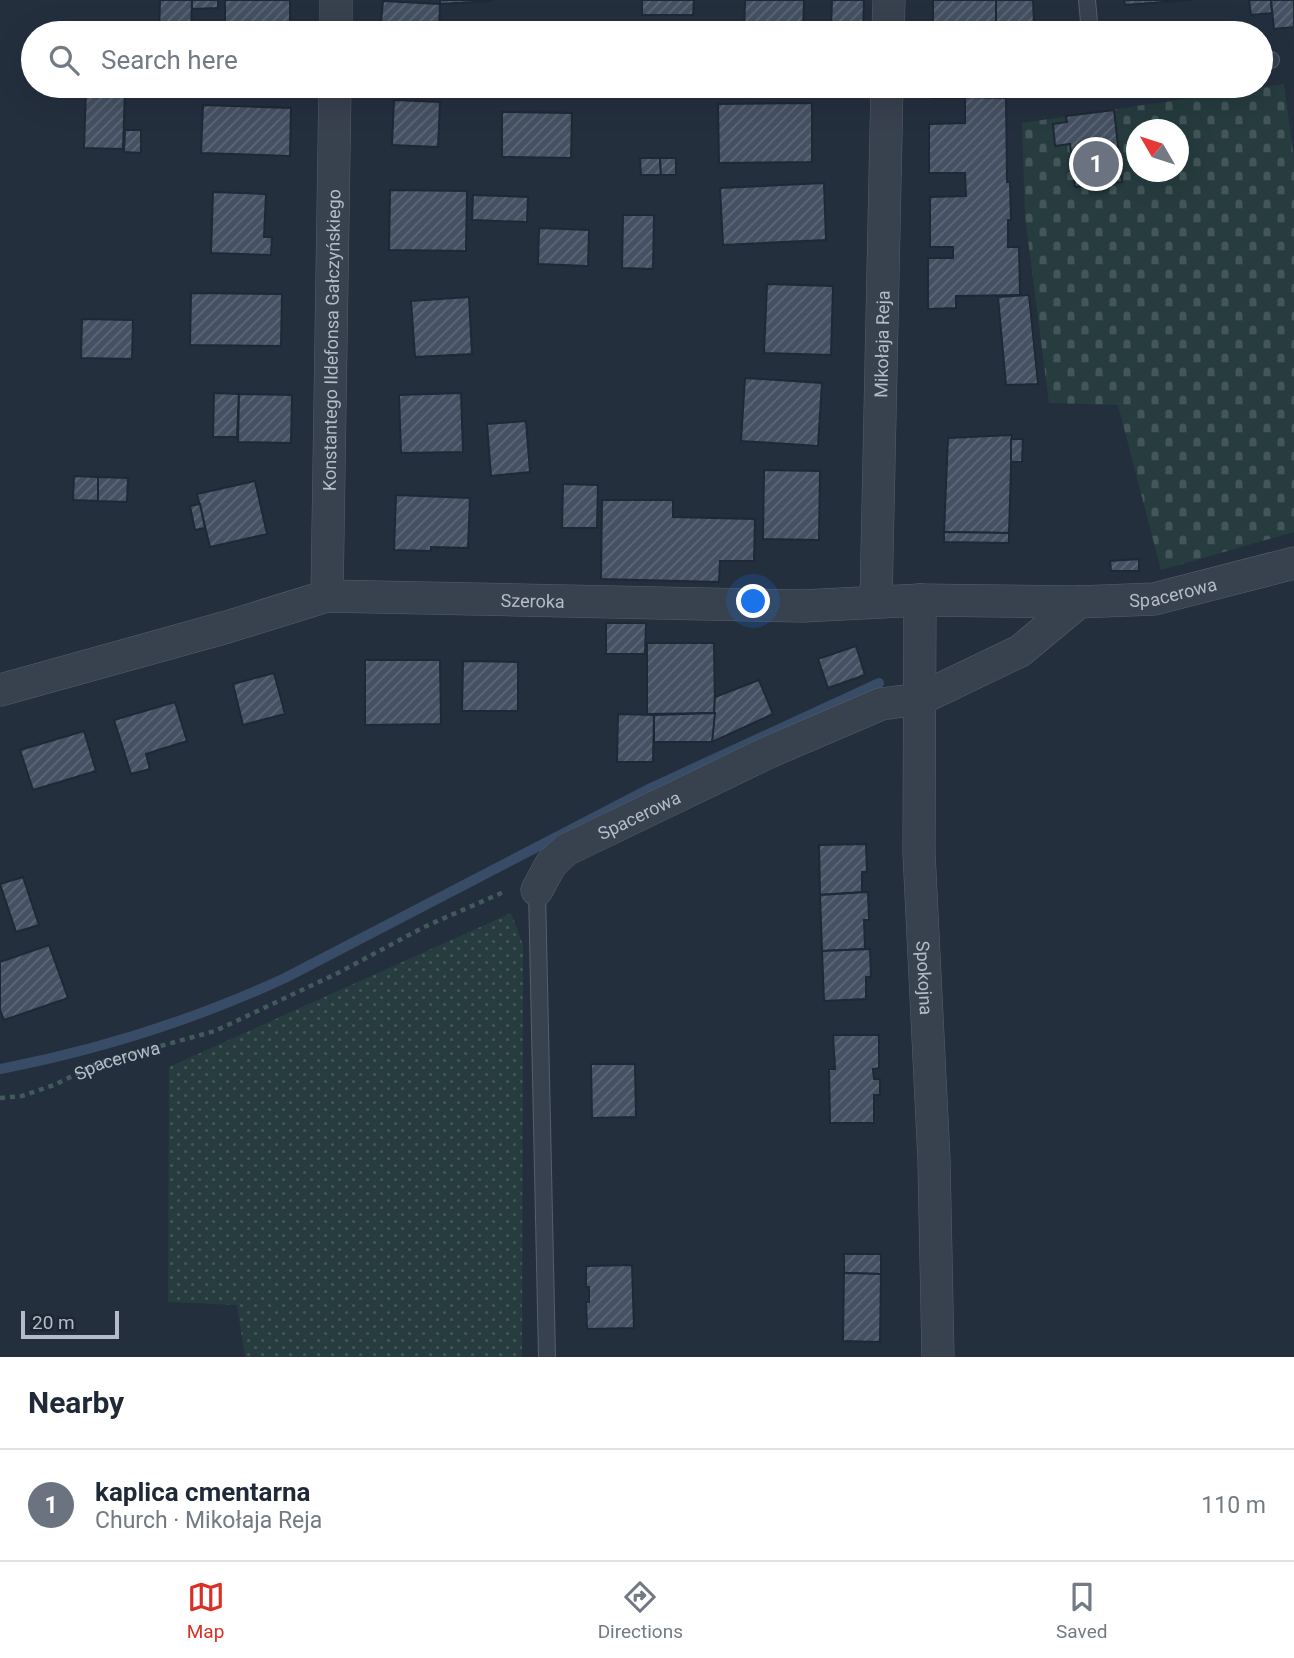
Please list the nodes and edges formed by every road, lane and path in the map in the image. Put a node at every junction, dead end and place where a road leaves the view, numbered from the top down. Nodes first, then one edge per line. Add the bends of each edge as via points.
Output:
1 (337, 0) edge
2 (889, 0) edge
3 (1087, 0) edge
4 (336, 21) edge
5 (888, 21) edge
6 (1089, 21) edge
7 (335, 98) edge
8 (887, 98) edge
9 (1294, 563) edge
10 (327, 596) junction
11 (920, 600) junction
12 (876, 601) junction
13 (1079, 601) junction
14 (0, 690) edge
15 (920, 699) junction
16 (537, 890) junction
17 (0, 1098) edge
18 (547, 1357) edge
19 (938, 1357) edge

1 - 4 street
2 - 5 street
3 - 6 lane
7 - 10 street, Konstantego Ildefonsa Gałczyńskiego
8 - 12 street, Mikołaja Reja
9 - 13 street, Spacerowa via 1154,599
10 - 12 street, Szeroka via 803,606
10 - 14 street, Szeroka
11 - 12 street, Szeroka
11 - 13 street, Szeroka
11 - 15 street, Spokojna
13 - 15 street, Spacerowa via 1020,651
15 - 16 street, Spacerowa via 881,704 769,752 566,850 551,864
15 - 19 street, Spokojna via 919,853
16 - 17 path, Spacerowa via 523,885 424,926 338,974 215,1031 99,1063 22,1096
16 - 18 lane

